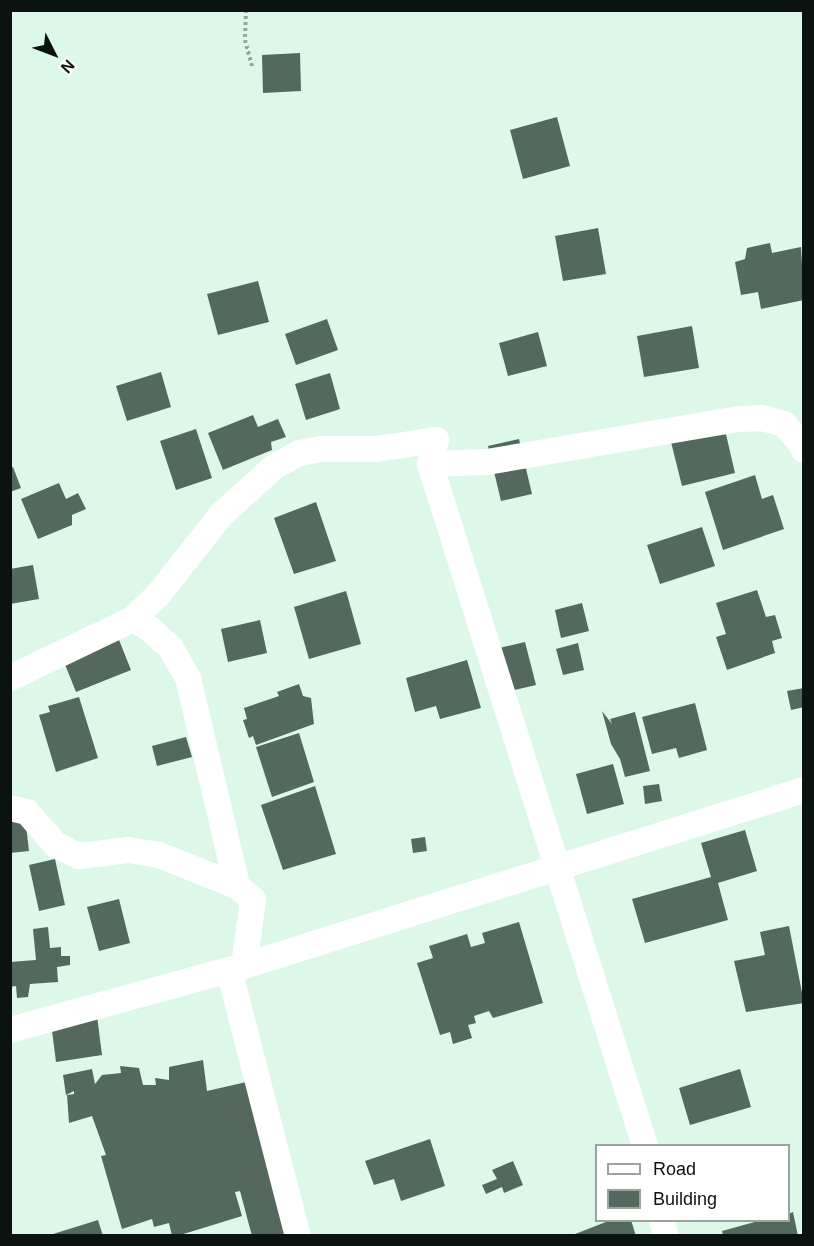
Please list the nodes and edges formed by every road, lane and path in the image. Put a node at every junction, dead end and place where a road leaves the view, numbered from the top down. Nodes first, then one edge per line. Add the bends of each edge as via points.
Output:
1 (246, 10) edge
2 (252, 68) dead end
3 (804, 450) edge
4 (430, 464) junction
5 (133, 619) junction
6 (10, 678) edge
7 (804, 790) edge
8 (10, 808) edge
9 (559, 866) junction
10 (237, 886) junction
11 (236, 968) junction
12 (10, 1030) edge
13 (644, 1144) edge
14 (298, 1236) edge

1 - 2 path via 245,40
3 - 4 street via 784,424 762,418 488,462
4 - 5 street via 436,440 376,449 299,453 274,467 221,515 158,595
4 - 9 street
5 - 6 street
5 - 10 street via 170,647 188,678
7 - 9 street
8 - 10 street via 27,812 56,845 79,856 128,850 159,855
9 - 11 street
9 - 13 street
10 - 11 street via 253,900
11 - 12 street
11 - 14 street

